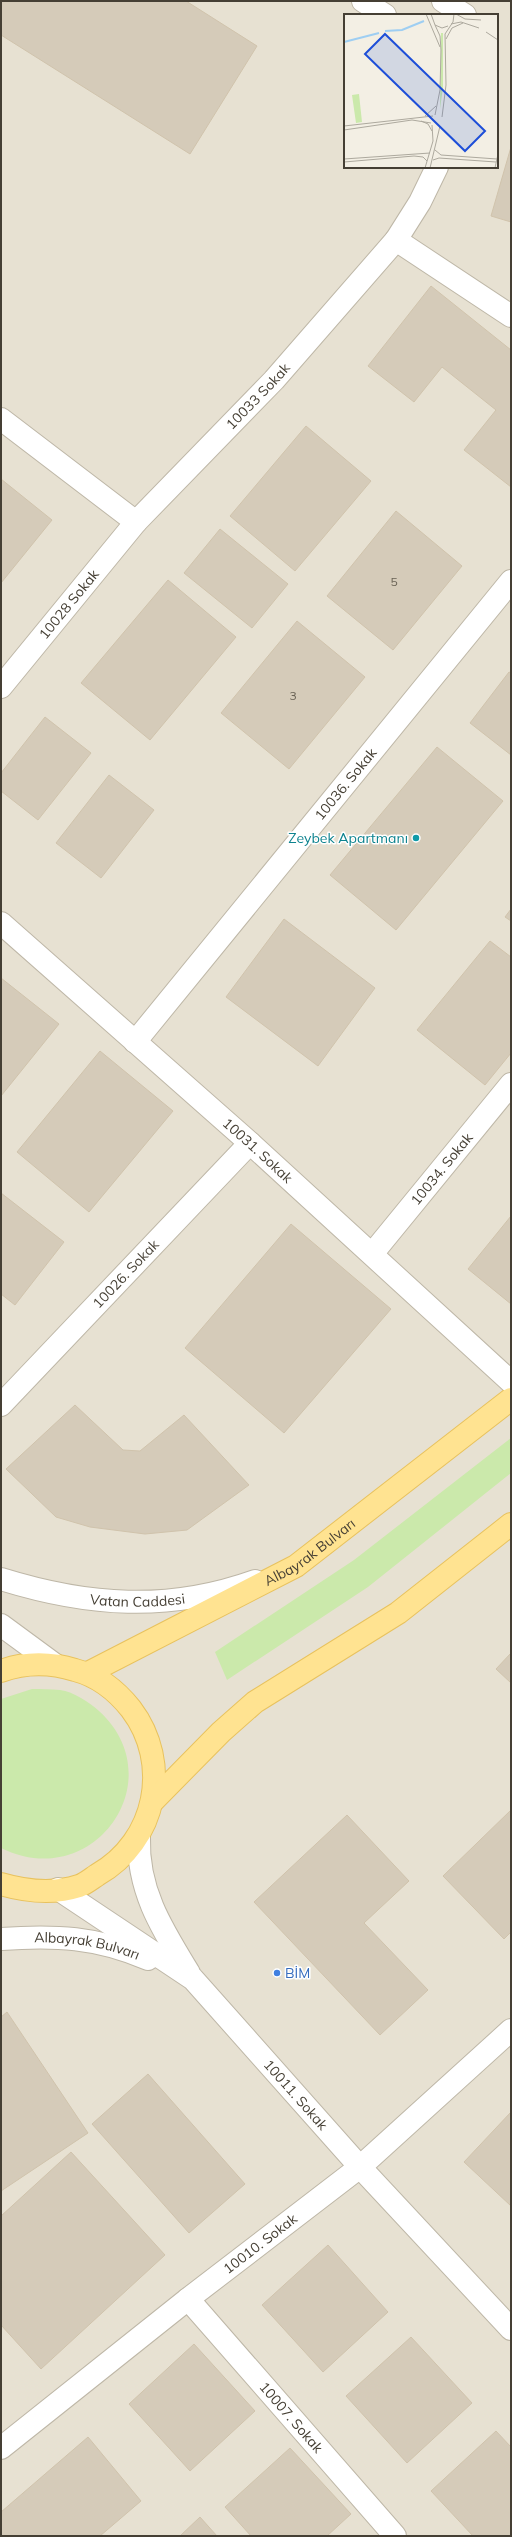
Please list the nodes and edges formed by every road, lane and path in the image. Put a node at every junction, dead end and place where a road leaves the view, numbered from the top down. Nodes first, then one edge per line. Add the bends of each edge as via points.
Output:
1 (363, 1) edge
2 (443, 1) edge
3 (475, 1) edge
4 (384, 14) edge
5 (463, 14) edge
6 (470, 14) edge
7 (437, 168) edge
8 (396, 240) junction
9 (511, 316) edge
10 (1, 419) edge
11 (136, 522) junction
12 (511, 581) edge
13 (1, 687) edge
14 (1, 923) edge
15 (135, 1042) junction
16 (511, 1084) edge
17 (250, 1143) junction
18 (372, 1254) junction
19 (511, 1382) edge
20 (511, 1399) edge
21 (1, 1405) edge
22 (511, 1524) edge
23 (296, 1566) junction
24 (1, 1579) edge
25 (1, 1625) edge
26 (54, 1664) junction
27 (1, 1671) edge
28 (88, 1673) junction
29 (153, 1801) junction
30 (139, 1837) junction
31 (1, 1885) edge
32 (58, 1888) junction
33 (1, 1939) edge
34 (193, 1979) junction
35 (511, 2030) edge
36 (360, 2167) junction
37 (188, 2299) junction
38 (511, 2328) edge
39 (1, 2448) edge
40 (394, 2536) edge

1 - 4 street
2 - 5 street
3 - 6 street
7 - 8 street, 10033 Sokak via 420,202
8 - 9 street
8 - 11 street, 10033 Sokak via 274,380
10 - 11 street
11 - 13 street, 10028 Sokak
12 - 15 street, 10036. Sokak
14 - 15 street, 10031. Sokak
15 - 17 street, 10031. Sokak
16 - 18 street, 10034. Sokak
17 - 18 street, 10031. Sokak
17 - 21 street, 10026. Sokak
18 - 19 street, 10031. Sokak
20 - 23 main road, Albayrak Bulvarı
22 - 29 main road via 398,1613 255,1702 221,1732
23 - 24 street, Vatan Caddesi via 246,1584 195,1598 152,1603 103,1602 41,1591
23 - 28 main road, Albayrak Bulvarı
25 - 26 street
26 - 27 main road via 18,1665
26 - 28 main road
28 - 29 main road via 119,1693 142,1724 154,1762
29 - 30 main road
30 - 32 main road via 113,1866 79,1886
30 - 34 street via 138,1860 151,1906
31 - 32 main road via 40,1891
32 - 34 street, 10011. Sokak
33 - 34 street, Albayrak Bulvarı via 61,1936 89,1940 140,1956
34 - 36 street, 10011. Sokak
35 - 36 street, 10010. Sokak
36 - 37 street, 10010. Sokak
36 - 38 street, 10011. Sokak
37 - 39 street, 10010. Sokak
37 - 40 street, 10007. Sokak

